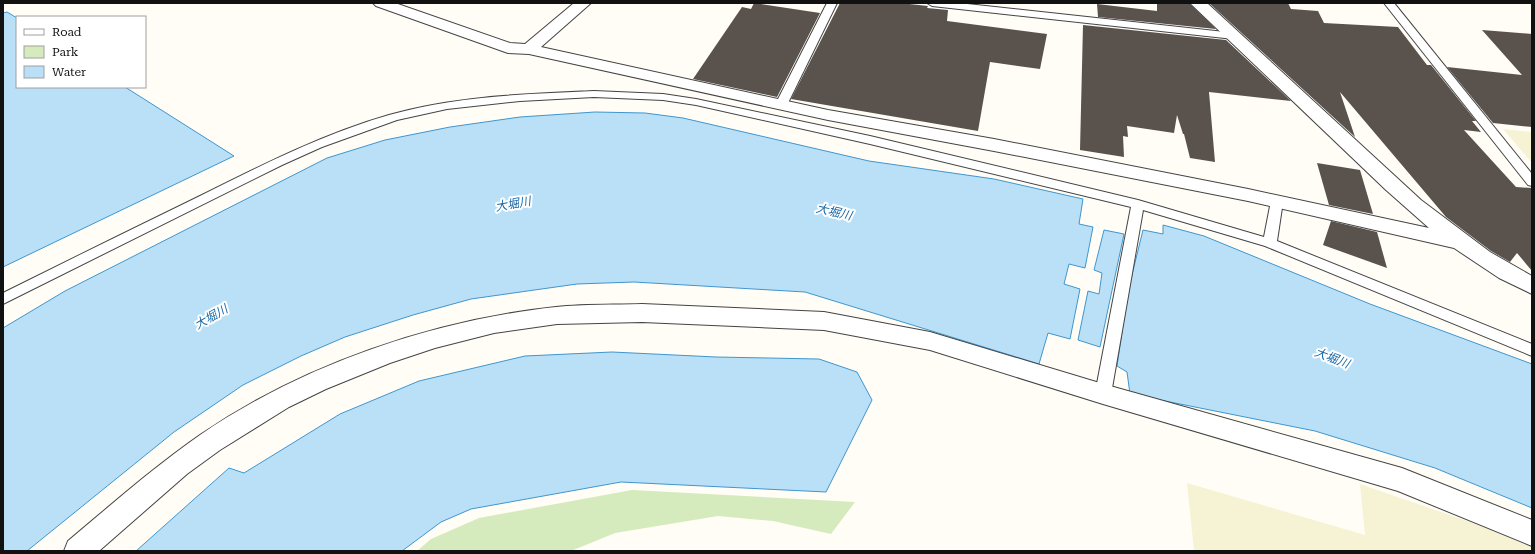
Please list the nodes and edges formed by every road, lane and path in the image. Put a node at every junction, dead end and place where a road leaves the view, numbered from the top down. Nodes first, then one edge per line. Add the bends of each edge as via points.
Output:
1 (380, 3) edge
2 (584, 3) edge
3 (832, 3) edge
4 (932, 3) edge
5 (1198, 3) edge
6 (1389, 3) edge
7 (1234, 36) junction
8 (529, 49) junction
9 (781, 105) junction
10 (1532, 182) edge
11 (1277, 202) junction
12 (1138, 204) junction
13 (1270, 242) junction
14 (1458, 242) junction
15 (1532, 286) edge
16 (3, 299) edge
17 (1532, 350) edge
18 (1103, 394) junction
19 (1532, 533) edge
20 (78, 551) edge

1 - 8 street via 508,48
2 - 8 street
3 - 9 lane
4 - 7 lane
5 - 7 street
6 - 10 lane
7 - 14 street
8 - 9 street
9 - 11 street
11 - 13 lane
11 - 14 street
12 - 13 lane
12 - 16 lane via 870,140 696,102 628,94 520,98 447,106 394,117 318,144
12 - 18 lane
13 - 17 lane
14 - 15 street via 1493,266
18 - 19 street via 1402,480
18 - 20 street via 930,341 824,321 642,313 558,315 494,324 433,339 382,356 280,400 244,420 178,466

